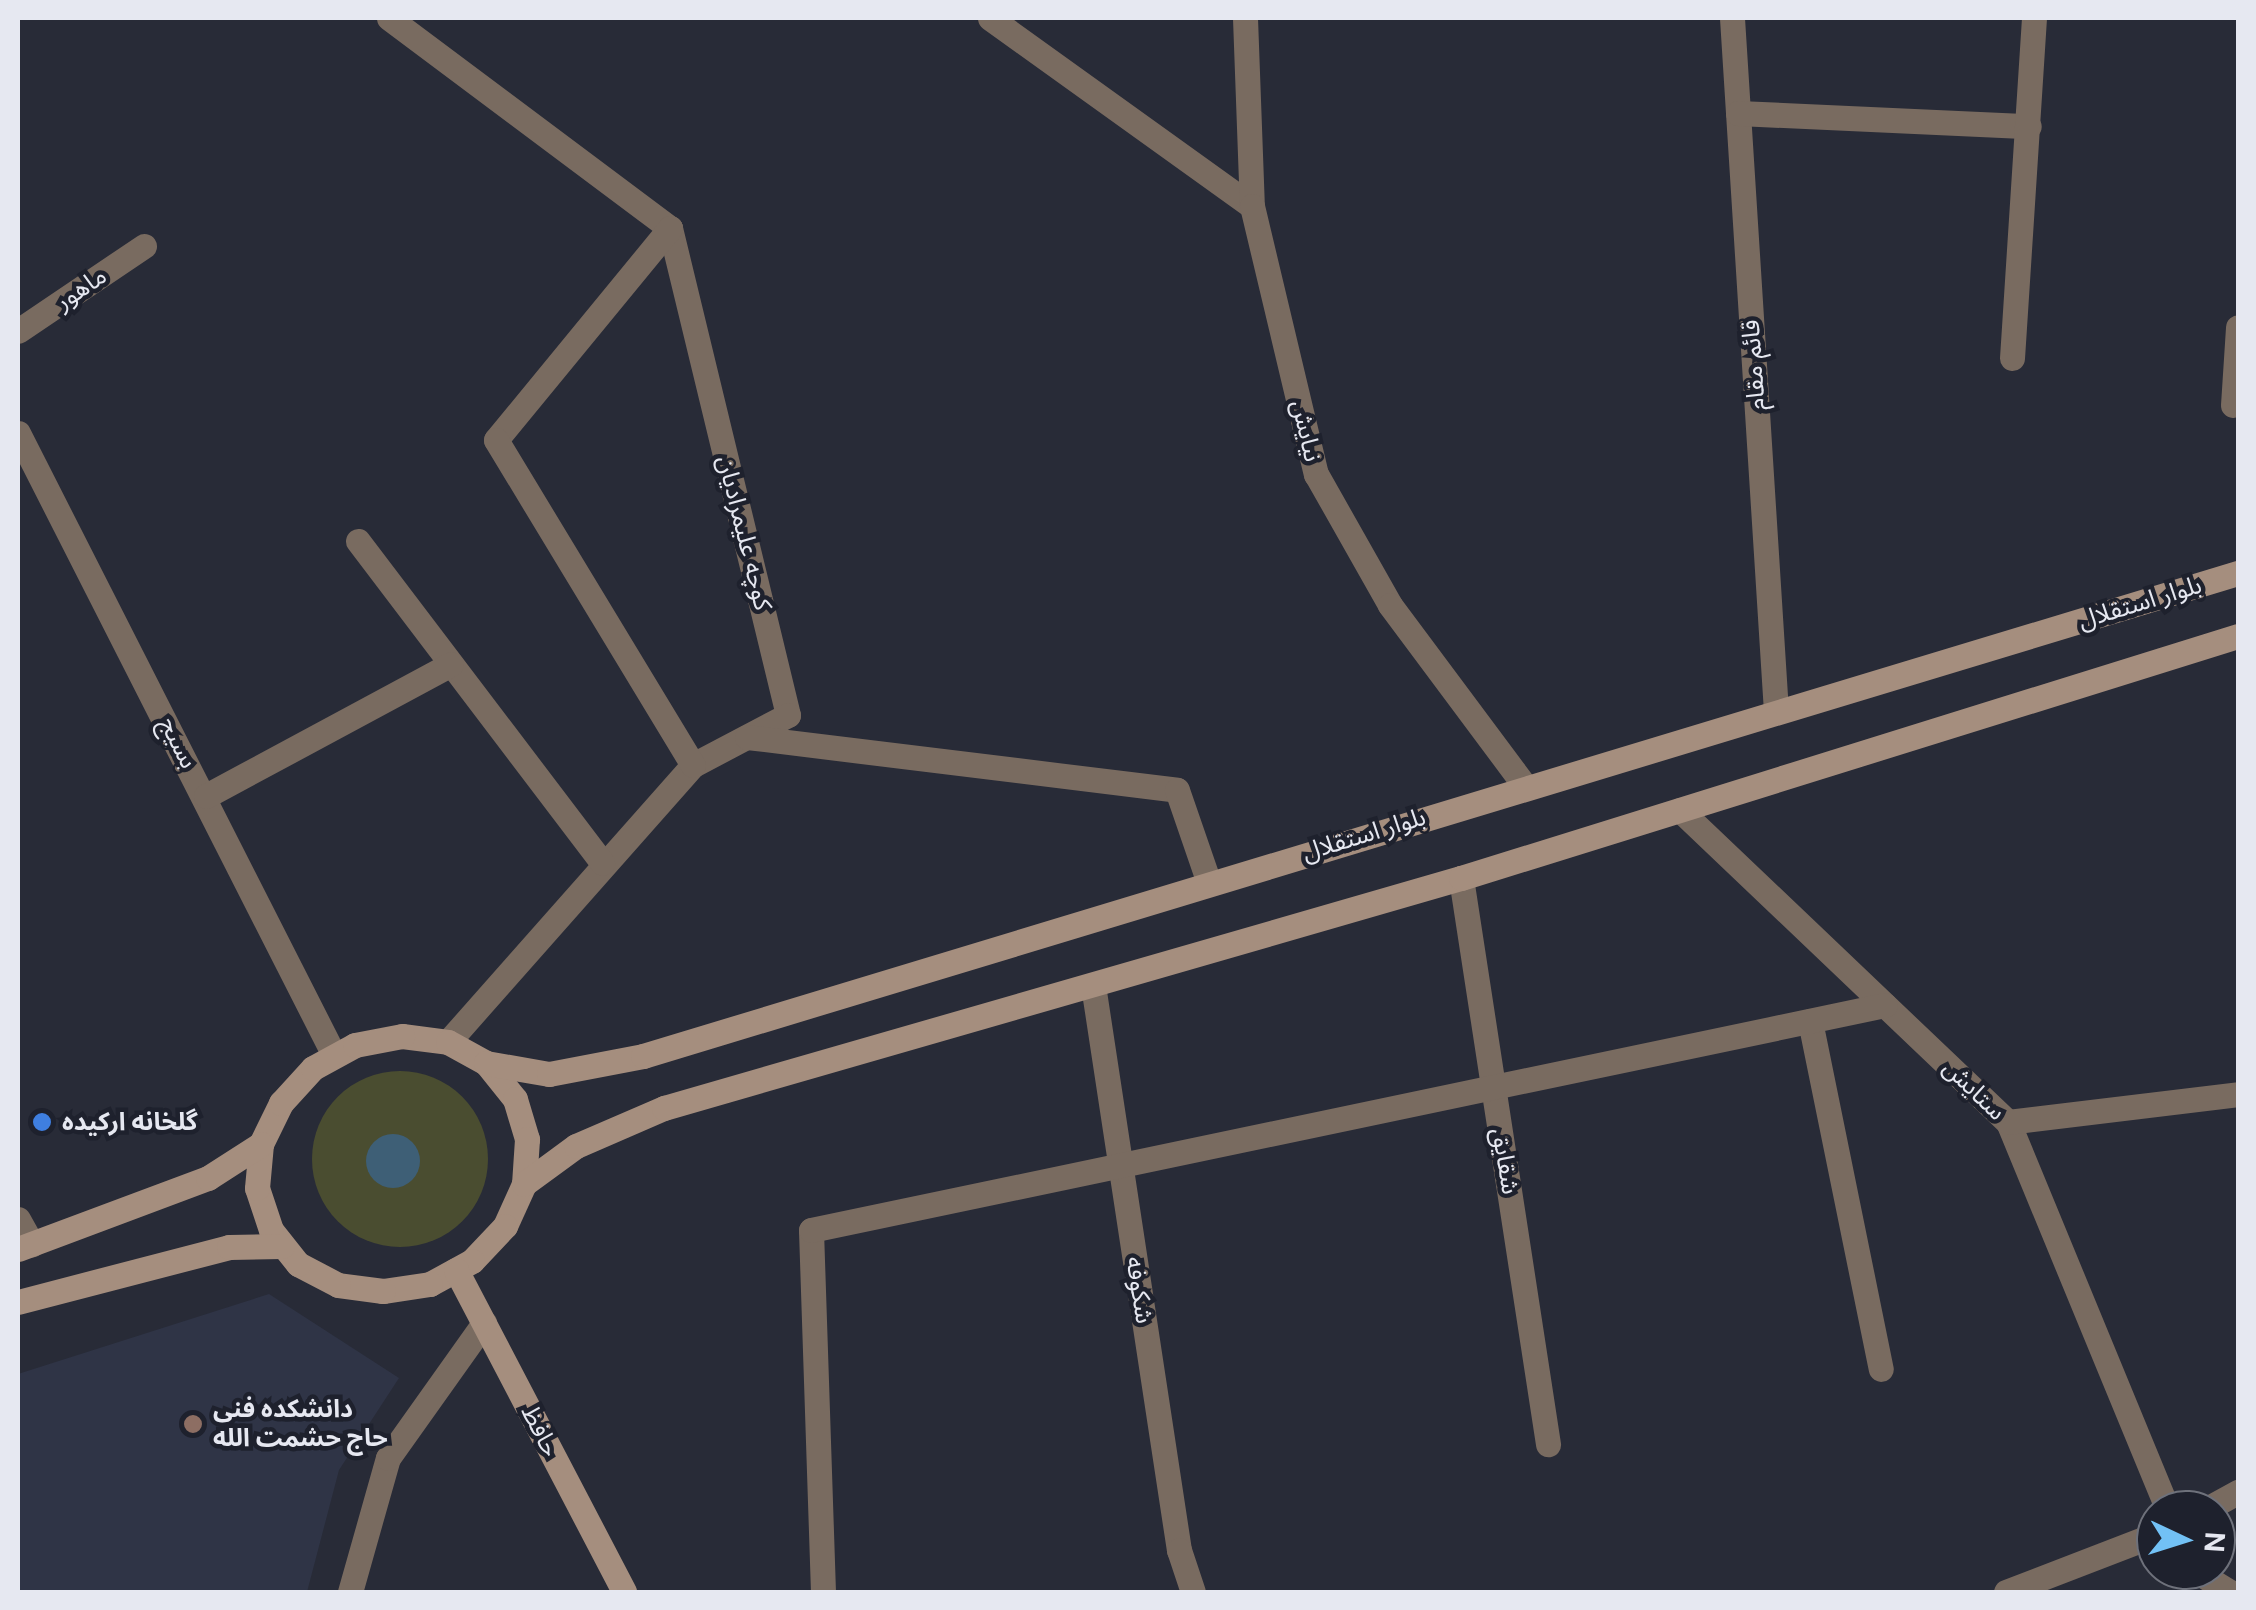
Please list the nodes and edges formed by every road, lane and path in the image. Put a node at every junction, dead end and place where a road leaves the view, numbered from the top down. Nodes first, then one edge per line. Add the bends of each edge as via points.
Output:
1 (390, 18) edge
2 (990, 18) edge
3 (1245, 18) edge
4 (1732, 18) edge
5 (2034, 18) edge
6 (1738, 113) junction
7 (2029, 126) junction
8 (1252, 206) junction
9 (670, 228) junction
10 (144, 246) dead end
11 (2238, 327) edge
12 (18, 331) edge
13 (2012, 358) dead end
14 (2232, 405) dead end
15 (18, 433) edge
16 (358, 541) dead end
17 (2238, 573) edge
18 (2238, 636) edge
19 (451, 664) junction
20 (1776, 712) junction
21 (747, 737) junction
22 (693, 766) junction
23 (1525, 786) junction
24 (206, 796) junction
25 (1680, 810) junction
26 (602, 863) junction
27 (1462, 878) junction
28 (1208, 883) junction
29 (1093, 984) junction
30 (1885, 1005) junction
31 (1810, 1021) junction
32 (448, 1042) junction
33 (334, 1055) junction
34 (486, 1063) junction
35 (1493, 1088) junction
36 (2238, 1094) edge
37 (2008, 1122) junction
38 (262, 1144) junction
39 (1119, 1166) junction
40 (524, 1184) junction
41 (18, 1219) edge
42 (282, 1246) junction
43 (24, 1247) edge
44 (456, 1270) junction
45 (18, 1302) edge
46 (484, 1323) junction
47 (1881, 1369) dead end
48 (1548, 1444) dead end
49 (2160, 1490) edge
50 (2136, 1542) edge
51 (350, 1592) edge
52 (624, 1592) edge
53 (823, 1592) edge
54 (1193, 1592) edge
55 (2006, 1592) edge

1 - 9 street
2 - 8 street
3 - 8 street, نیایش
4 - 6 street, قائم مقام
5 - 7 street
6 - 7 street
6 - 20 street, قائم مقام
7 - 13 street
8 - 23 street, نیایش via 1316,474 1390,605
9 - 21 street, کوچه علیمرادیان via 788,715
9 - 22 street via 496,440
10 - 12 street, ماهور
11 - 14 street
15 - 24 street, بسیج
16 - 19 street
17 - 20 main road, بلوار استقلال
18 - 25 main road
19 - 24 street
19 - 26 street
20 - 23 main road, بلوار استقلال
21 - 22 street, کوچه علیمرادیان
21 - 28 street via 1177,790
22 - 26 street, کوچه علیمرادیان
23 - 28 main road, بلوار استقلال
24 - 33 street, بسیج
25 - 27 main road
25 - 30 street, ستایش
26 - 32 street, کوچه علیمرادیان
27 - 29 main road
27 - 35 street, شقایق
28 - 34 main road, بلوار استقلال via 644,1056 549,1074
29 - 39 street, شکوفه
29 - 40 main road via 664,1108 576,1146
30 - 31 street
30 - 37 street, ستایش
31 - 35 street
31 - 47 street
32 - 33 main road via 402,1036
32 - 34 main road
33 - 38 main road via 281,1103
34 - 40 main road via 515,1098 527,1139
35 - 39 street
35 - 48 street, شقایق
36 - 37 street
37 - 49 street, ستایش
38 - 42 main road via 257,1188
38 - 43 main road via 208,1178
39 - 53 street via 811,1230
39 - 54 street, شکوفه via 1179,1550
40 - 44 main road via 505,1226
41 - 43 street
42 - 44 main road via 298,1264 338,1285 383,1292 430,1284
42 - 45 main road via 229,1247
44 - 46 main road, حافظ
46 - 51 street via 388,1458
46 - 52 main road, حافظ
50 - 55 street

